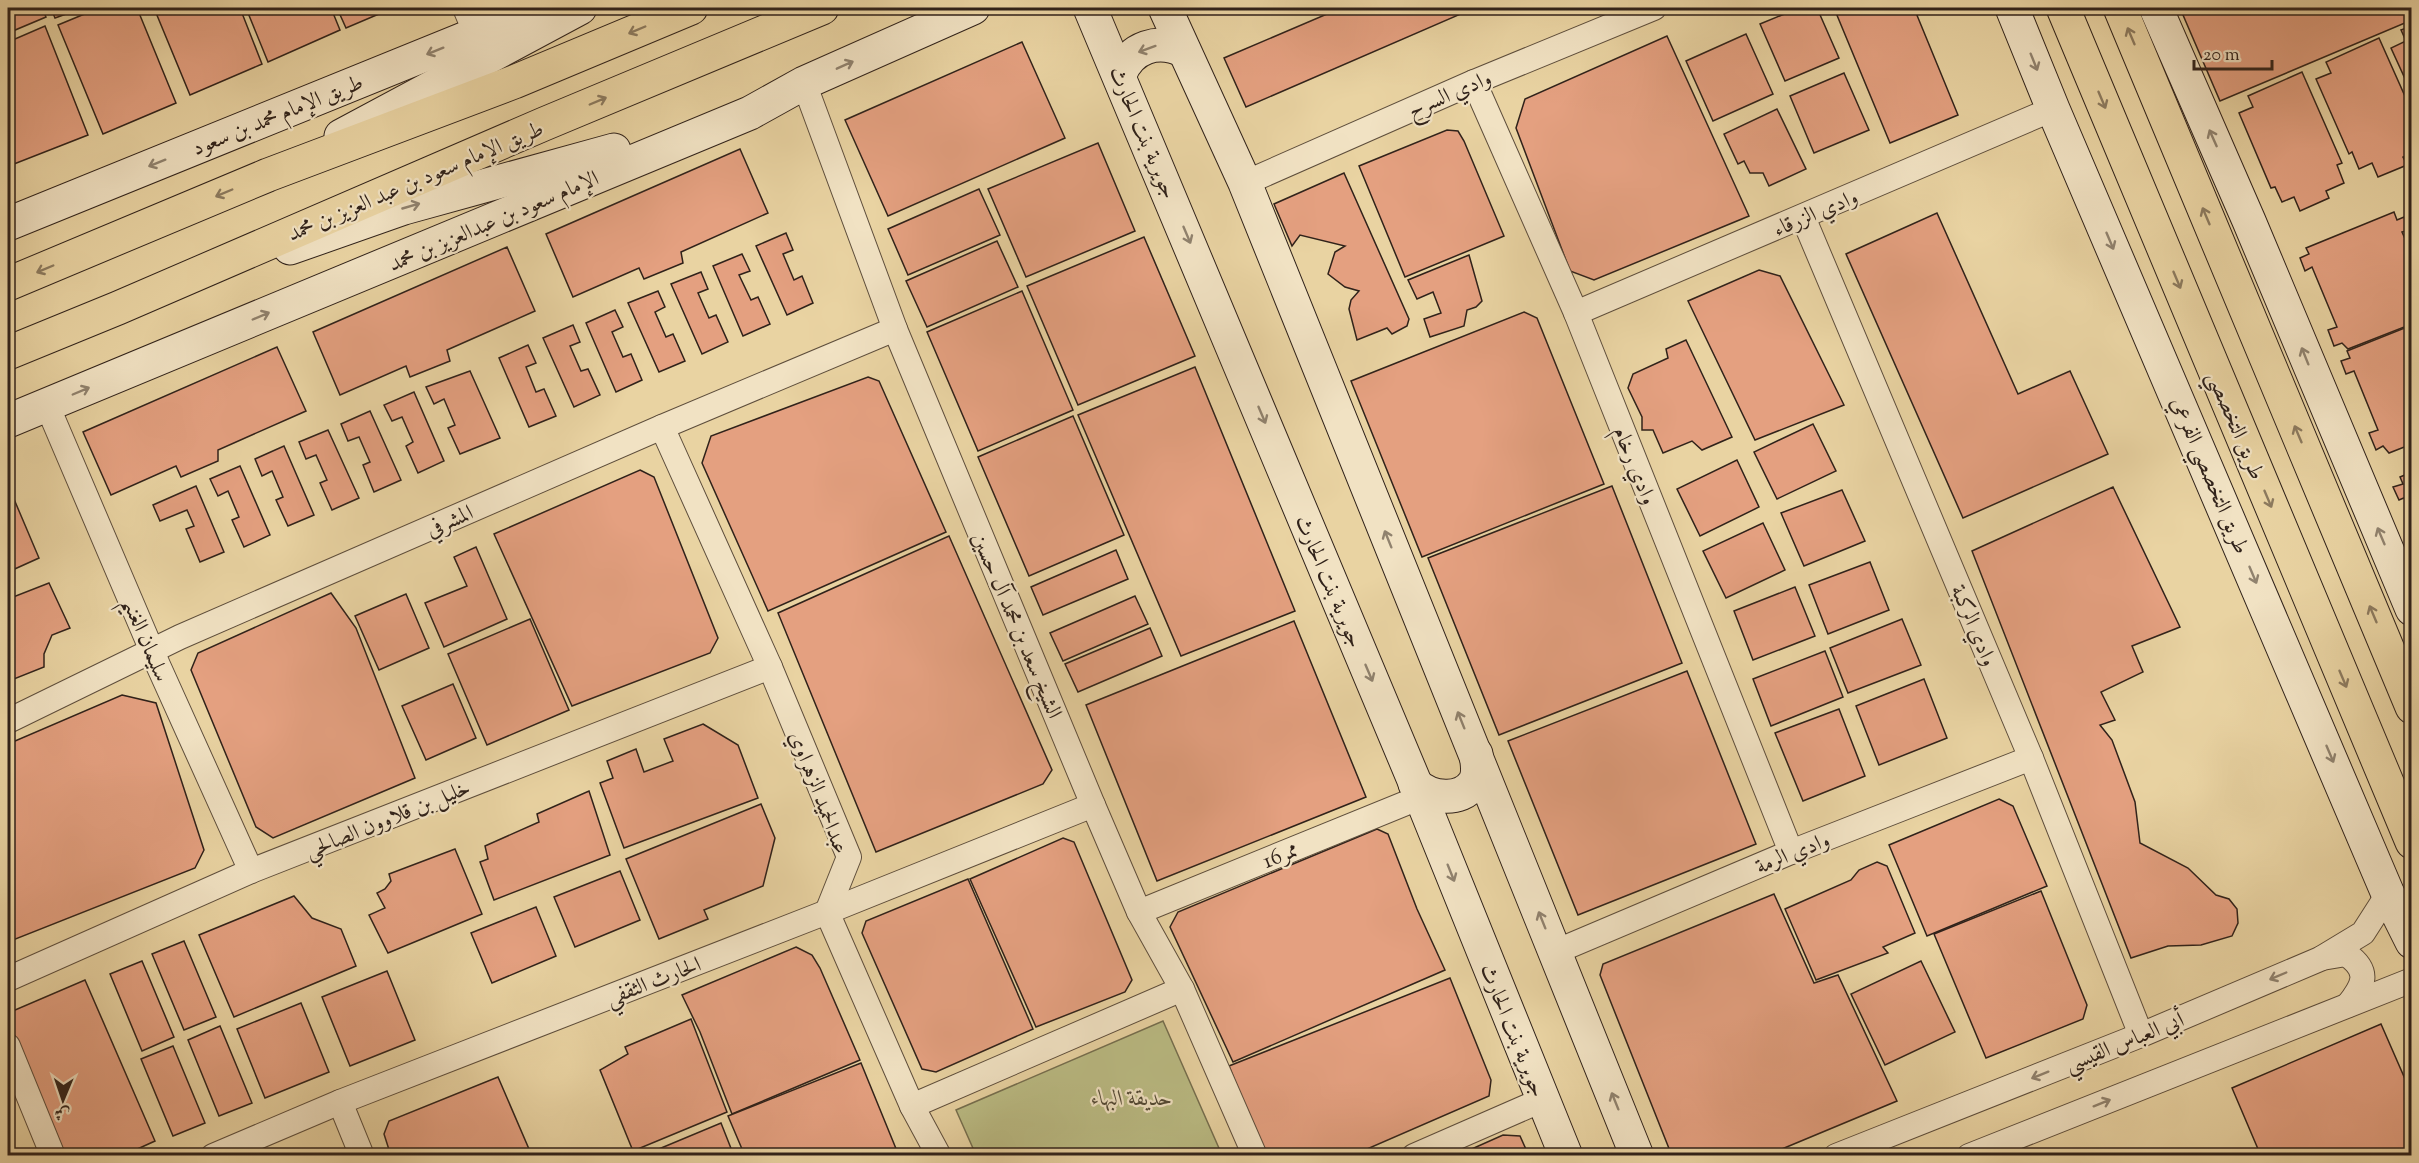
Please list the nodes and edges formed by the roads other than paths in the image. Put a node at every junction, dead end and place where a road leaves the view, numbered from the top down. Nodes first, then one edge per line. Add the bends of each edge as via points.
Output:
1 (548, 8) edge
2 (580, 8) edge
3 (691, 8) edge
4 (822, 8) edge
5 (973, 8) edge
6 (1090, 8) edge
7 (1165, 8) edge
8 (1654, 8) edge
9 (2012, 8) edge
10 (2063, 8) edge
11 (2120, 8) edge
12 (2156, 8) edge
13 (471, 21) edge
14 (1184, 51) junction
15 (1120, 74) junction
16 (1473, 82) junction
17 (804, 83) junction
18 (2053, 109) junction
19 (750, 113) junction
20 (268, 175) junction
21 (1245, 183) junction
22 (10, 216) edge
23 (1803, 217) junction
24 (8, 284) edge
25 (118, 308) junction
26 (1576, 313) junction
27 (895, 329) junction
28 (8, 354) edge
29 (47, 405) junction
30 (8, 421) edge
31 (662, 427) junction
32 (2412, 609) edge
33 (152, 650) junction
34 (770, 667) junction
35 (2412, 707) edge
36 (8, 721) edge
37 (1476, 754) junction
38 (2031, 758) junction
39 (1418, 790) junction
40 (1093, 805) junction
41 (1502, 820) junction
42 (1438, 841) junction
43 (2412, 842) edge
44 (1791, 852) junction
45 (251, 871) junction
46 (2388, 894) junction
47 (826, 912) junction
48 (1139, 912) junction
49 (2412, 942) edge
50 (1555, 952) junction
51 (2320, 958) junction
52 (8, 979) edge
53 (2412, 980) edge
54 (1182, 989) junction
55 (2348, 1005) junction
56 (2141, 1035) junction
57 (8, 1047) edge
58 (1542, 1100) junction
59 (340, 1102) junction
60 (912, 1107) junction
61 (53, 1155) edge
62 (213, 1155) edge
63 (362, 1155) edge
64 (939, 1155) edge
65 (1256, 1155) edge
66 (1414, 1155) edge
67 (1566, 1155) edge
68 (1637, 1155) edge
69 (1836, 1155) edge
70 (1969, 1155) edge

1 - 13 street, طريق الإمام محمد بن سعود
2 - 20 street
3 -> 20 main road via 514,82
25 -> 4 main road, طريق الإمام سعود بن عبد العزيز بن محمد
17 -> 5 street, الإمام سعود بن عبدالعزيز بن محمد
6 - 15 street, جويرية بنت الحارث
7 - 14 street
8 - 16 street, وادي السرح
9 -> 18 street, طريق التخصصي الفرعي
10 -> 43 main road, طريق التخصصي
35 -> 11 main road
32 -> 12 street
13 -> 22 street, طريق الإمام محمد بن سعود
14 -> 15 street via 1163,45 1145,48 1125,62
14 - 21 street
15 -> 39 street, جويرية بنت الحارث
16 - 21 street, وادي السرح
16 - 26 street, وادي رخام
17 - 19 street, الإمام سعود بن عبدالعزيز بن محمد
17 - 27 street, الشيخ سعد بن محمد آل حسين
18 - 23 street, وادي الزرقاء
18 -> 46 street, طريق التخصصي الفرعي
25 -> 19 street via 404,208
29 -> 19 street, الإمام سعود بن عبدالعزيز بن محمد
20 -> 24 main road
37 -> 21 street
23 - 26 street, وادي الزرقاء
23 - 38 street, وادي الركبة
25 - 28 main road, طريق الإمام سعود بن عبد العزيز بن محمد
26 - 44 street, وادي رخام
27 - 31 street, المشرفي
27 - 40 street, الشيخ سعد بن محمد آل حسين
29 - 30 street, الإمام سعود بن عبدالعزيز بن محمد
29 - 33 street, سليمان الغنيم
31 - 33 street, المشرفي
31 - 34 street, عبدالحميد الزهراوي
33 - 36 street, المشرفي
33 - 45 street, سليمان الغنيم
34 - 45 street, خليل بن قلاوون الصالحي
34 - 47 street, عبدالحميد الزهراوي via 849,857
37 - 39 street via 1478,773 1474,782 1456,794 1445,797
37 - 41 street
38 - 44 street, وادي الرمة
38 - 56 street, وادي الركبة
39 - 42 street, جويرية بنت الحارث
39 - 48 street, ممر16
40 - 47 street, الحارث الثقفي
40 - 48 street, الشيخ سعد بن محمد آل حسين
41 - 42 street via 1495,811 1471,803 1450,815 1442,825
50 -> 41 street
42 -> 58 street, جويرية بنت الحارث
44 - 50 street, وادي الرمة
45 - 52 street, خليل بن قلاوون الصالحي
46 - 49 street, طريق التخصصي الفرعي
46 - 51 street, أبي العباس القيسي via 2363,933
47 - 59 street, الحارث الثقفي
47 - 60 street
48 - 54 street, الشيخ سعد بن محمد آل حسين
68 -> 50 street
51 - 55 street via 2346,954 2358,962 2361,988
51 -> 56 street, أبي العباس القيسي
53 - 55 street
54 - 60 street
54 - 65 street, الشيخ سعد بن محمد آل حسين
70 -> 55 street
56 -> 69 street, أبي العباس القيسي
57 - 61 street
58 - 66 street
58 - 67 street, جويرية بنت الحارث
59 - 62 street, الحارث الثقفي
59 - 63 street
60 - 64 street

